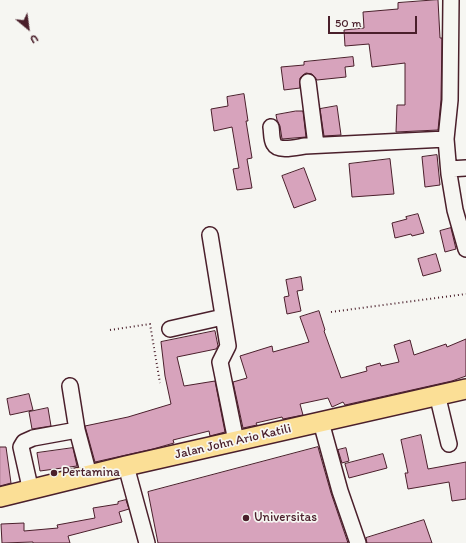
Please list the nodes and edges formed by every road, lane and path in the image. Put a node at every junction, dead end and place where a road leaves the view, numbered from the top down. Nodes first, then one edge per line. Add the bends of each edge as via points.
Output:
1 (451, 0) edge
2 (308, 82) dead end
3 (271, 128) dead end
4 (446, 139) junction
5 (316, 145) junction
6 (466, 168) edge
7 (449, 169) junction
8 (460, 209) edge
9 (210, 235) dead end
10 (466, 249) edge
11 (466, 294) edge
12 (331, 312) dead end
13 (223, 316) junction
14 (170, 329) dead end
15 (110, 330) dead end
16 (160, 383) dead end
17 (70, 386) dead end
18 (466, 388) edge
19 (437, 394) junction
20 (321, 422) junction
21 (77, 430) junction
22 (236, 441) junction
23 (449, 444) dead end
24 (126, 466) junction
25 (89, 475) junction
26 (32, 489) junction
27 (0, 497) edge
28 (147, 543) edge
29 (358, 543) edge

1 - 4 street via 450,100
2 - 5 street
3 - 5 street via 272,140 276,147
4 - 5 street
4 - 7 street
6 - 7 street
7 - 8 street
8 - 10 street
9 - 13 street
11 - 12 path
13 - 14 street
13 - 22 street via 228,346 220,362
15 - 16 path via 150,324
17 - 21 street
18 - 19 main road, Jalan John Ario Katili
19 - 20 main road, Jalan John Ario Katili
19 - 23 street
20 - 22 main road, Jalan John Ario Katili
20 - 29 street via 340,491
21 - 25 street
21 - 26 street via 24,442 21,447
22 - 24 main road, Jalan John Ario Katili
24 - 25 main road, Jalan John Ario Katili
24 - 28 street
25 - 26 main road, Jalan John Ario Katili
26 - 27 main road, Jalan John Ario Katili

